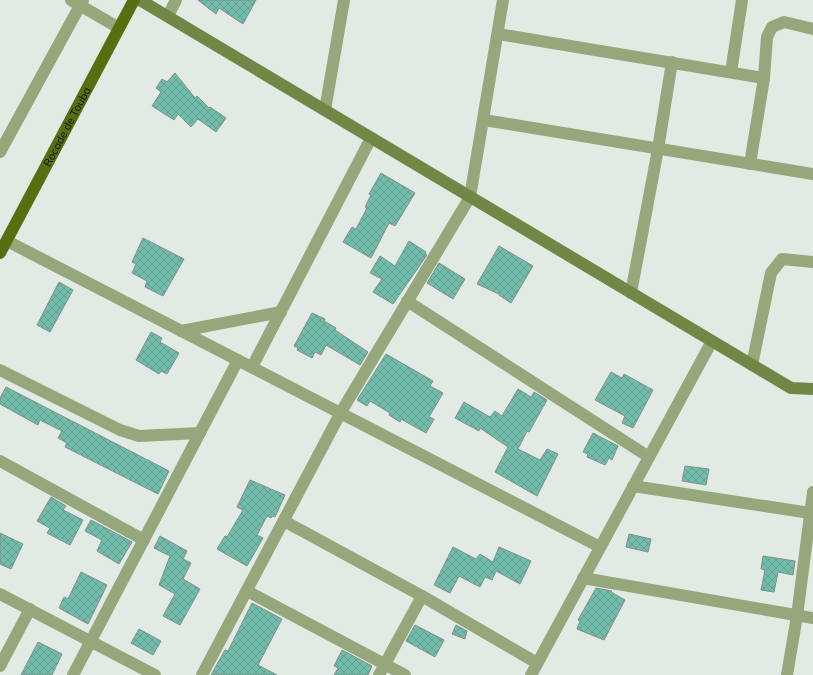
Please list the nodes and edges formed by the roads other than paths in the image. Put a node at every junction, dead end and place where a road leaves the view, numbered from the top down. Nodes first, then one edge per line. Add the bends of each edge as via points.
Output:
1 (134, 0) edge
2 (140, 0) edge
3 (176, 0) edge
4 (344, 0) edge
5 (503, 0) edge
6 (742, 0) edge
7 (78, 2) edge
8 (168, 16) junction
9 (119, 28) junction
10 (813, 29) edge
11 (498, 34) junction
12 (672, 62) junction
13 (731, 72) junction
14 (764, 78) junction
15 (325, 110) junction
16 (484, 120) junction
17 (371, 138) junction
18 (658, 149) junction
19 (0, 152) edge
20 (750, 164) junction
21 (813, 174) edge
22 (470, 197) junction
23 (7, 241) junction
24 (0, 253) edge
25 (813, 262) edge
26 (631, 293) junction
27 (407, 301) junction
28 (281, 312) junction
29 (181, 331) junction
30 (712, 341) junction
31 (238, 360) junction
32 (752, 365) junction
33 (252, 367) junction
34 (0, 370) edge
35 (813, 390) edge
36 (341, 412) junction
37 (200, 433) junction
38 (649, 457) junction
39 (0, 461) edge
40 (633, 486) junction
41 (813, 492) edge
42 (810, 513) junction
43 (284, 521) junction
44 (144, 540) junction
45 (600, 547) junction
46 (583, 578) junction
47 (247, 591) junction
48 (0, 594) edge
49 (422, 596) junction
50 (30, 609) junction
51 (797, 616) junction
52 (813, 618) edge
53 (91, 641) junction
54 (537, 663) junction
55 (0, 666) edge
56 (382, 670) edge
57 (73, 675) edge
58 (155, 675) edge
59 (202, 675) edge
60 (405, 675) edge
61 (531, 675) edge
62 (787, 675) edge

1 - 9 main road, Rocade de Touba
2 - 8 main road
3 - 8 street
4 - 15 street
5 - 11 street
6 - 13 street
7 - 9 street
7 - 19 street
8 - 15 main road
9 - 23 main road, Rocade de Touba
10 - 14 street via 784,22 772,27 767,37
11 - 12 street
11 - 16 street
12 - 13 street
12 - 18 street
13 - 14 street
14 - 20 street
15 - 17 main road
16 - 18 street
16 - 22 street
17 - 22 main road
17 - 28 street
18 - 20 street
18 - 26 street
20 - 21 street
22 - 26 main road
22 - 27 street
23 - 24 main road, Rocade de Touba
23 - 29 street
25 - 32 street via 782,259 771,273
26 - 30 main road
27 - 36 street
27 - 38 street
28 - 29 street
28 - 33 street
29 - 31 street
30 - 32 main road
30 - 38 street
31 - 33 street
31 - 37 street
32 - 35 main road via 791,388
33 - 36 street
34 - 37 street via 120,430 139,436
36 - 43 street
36 - 45 street
37 - 44 street
38 - 40 street
39 - 44 street
40 - 42 street
40 - 45 street
41 - 42 street
42 - 51 street
43 - 47 street
43 - 49 street
44 - 53 street
45 - 46 street
46 - 51 street
46 - 54 street
47 - 56 street
47 - 59 street
48 - 50 street
49 - 54 street
49 - 56 street
50 - 53 street
50 - 55 street
51 - 52 street
51 - 62 street
53 - 57 street
53 - 58 street
54 - 61 street
56 - 60 street

